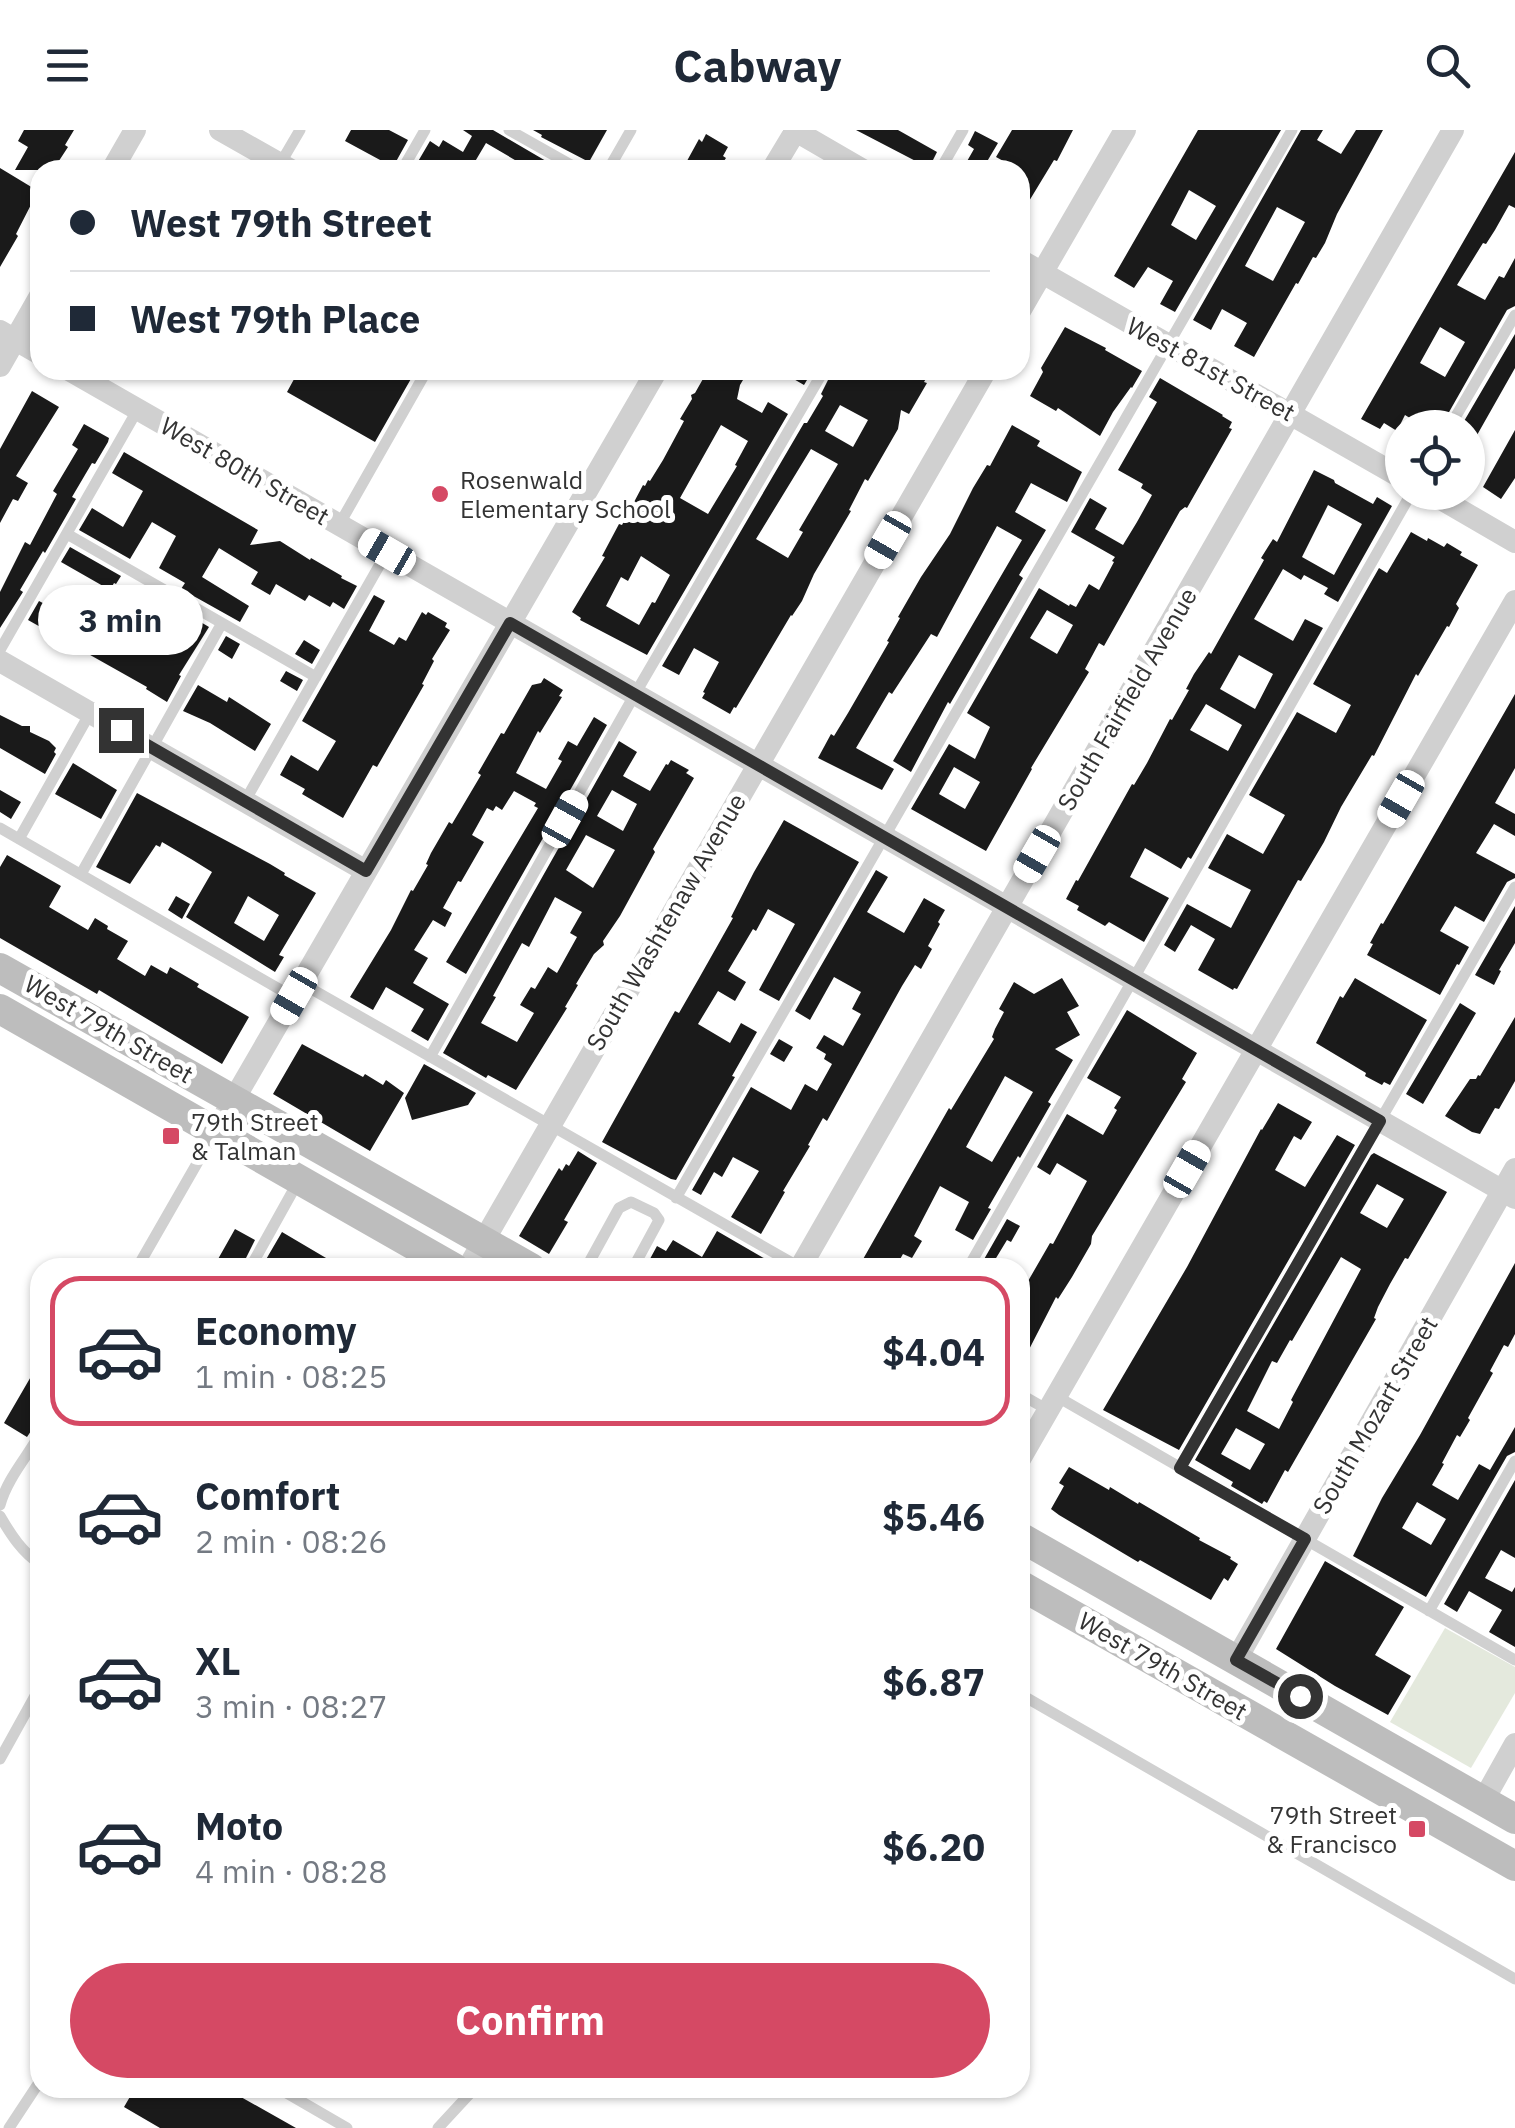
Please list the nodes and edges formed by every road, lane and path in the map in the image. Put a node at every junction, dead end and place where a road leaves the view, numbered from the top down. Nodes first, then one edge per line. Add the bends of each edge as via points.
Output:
1 (134, 130) edge
2 (220, 130) edge
3 (300, 130) edge
4 (425, 130) edge
5 (509, 130) edge
6 (632, 130) edge
7 (795, 130) edge
8 (963, 130) edge
9 (1125, 130) edge
10 (1292, 130) edge
11 (1453, 130) edge
12 (118, 160) edge
13 (273, 160) edge
14 (288, 160) edge
15 (408, 160) edge
16 (562, 160) edge
17 (614, 160) edge
18 (778, 160) edge
19 (846, 160) edge
20 (946, 160) edge
21 (1030, 266) edge
22 (1042, 273) junction
23 (1030, 294) edge
24 (30, 308) edge
25 (1515, 314) edge
26 (8, 335) edge
27 (1168, 345) junction
28 (30, 348) edge
29 (0, 366) edge
30 (86, 380) edge
31 (421, 380) edge
32 (646, 380) edge
33 (818, 380) edge
34 (980, 380) edge
35 (138, 410) junction
36 (1460, 410) edge
37 (1291, 413) junction
38 (1385, 468) edge
39 (1402, 510) edge
40 (1459, 510) edge
41 (339, 525) junction
42 (67, 534) junction
43 (1515, 542) edge
44 (387, 552) junction
45 (1515, 602) edge
46 (222, 623) junction
47 (510, 623) junction
48 (0, 650) edge
49 (0, 661) edge
50 (316, 677) junction
51 (635, 694) junction
52 (90, 713) junction
53 (151, 748) junction
54 (757, 764) junction
55 (245, 801) junction
56 (0, 828) edge
57 (883, 836) junction
58 (19, 839) junction
59 (366, 871) junction
60 (80, 874) junction
61 (1515, 887) edge
62 (1007, 907) junction
63 (0, 968) edge
64 (1132, 979) junction
65 (297, 990) junction
66 (0, 1009) edge
67 (1256, 1050) junction
68 (430, 1057) junction
69 (234, 1100) junction
70 (1380, 1121) junction
71 (548, 1124) junction
72 (215, 1132) junction
73 (1515, 1169) edge
74 (299, 1180) junction
75 (1509, 1195) edge
76 (676, 1198) junction
77 (142, 1258) edge
78 (256, 1258) edge
79 (453, 1258) edge
80 (455, 1258) edge
81 (461, 1258) edge
82 (592, 1258) edge
83 (638, 1258) edge
84 (784, 1258) edge
85 (805, 1258) edge
86 (974, 1258) edge
87 (1040, 1414) edge
88 (30, 1450) edge
89 (1515, 1461) edge
90 (1180, 1468) junction
91 (0, 1505) edge
92 (0, 1516) edge
93 (1305, 1539) junction
94 (1030, 1544) edge
95 (30, 1557) edge
96 (1030, 1592) edge
97 (1430, 1610) junction
98 (1236, 1660) junction
99 (1515, 1660) edge
100 (1030, 1700) edge
101 (30, 1706) edge
102 (1515, 1744) edge
103 (0, 1759) edge
104 (1483, 1801) junction
105 (1515, 1819) edge
106 (1515, 1866) edge
107 (1515, 1979) edge
108 (30, 2097) edge
109 (295, 2098) edge
110 (466, 2098) edge
111 (10, 2128) edge
112 (347, 2128) edge
113 (438, 2128) edge

1 - 12 street
2 - 13 street
3 - 14 lane
4 - 15 lane
5 - 16 lane
6 - 17 lane
7 - 18 street
7 - 19 street
8 - 20 lane
9 - 22 street
10 - 27 lane
11 - 37 street, South Fairfield Avenue
21 - 22 street, West 81st Street
22 - 23 street
22 - 27 street, West 81st Street
24 - 26 street
25 - 36 lane
26 - 28 street
26 - 29 street
27 - 37 street, West 81st Street
27 - 57 lane
30 - 35 street, West 80th Street
31 - 41 lane
32 - 47 street
33 - 51 lane
34 - 54 street, South Washtenaw Avenue
35 - 41 street, West 80th Street
35 - 42 lane
37 - 38 street, West 81st Street
37 - 62 street, South Fairfield Avenue
39 - 64 lane
40 - 43 street
41 - 44 street, West 80th Street
42 - 46 lane
42 - 48 lane
44 - 47 street, West 80th Street
44 - 50 lane
45 - 67 street
46 - 50 lane
46 - 53 lane
47 - 51 street, West 80th Street
47 - 59 street
49 - 52 street
50 - 55 lane
51 - 54 street, West 80th Street
51 - 68 lane
52 - 53 street
52 - 58 lane
53 - 55 street
53 - 60 lane
54 - 57 street, West 80th Street
54 - 71 street, South Washtenaw Avenue
55 - 59 street
56 - 58 lane
57 - 62 street, West 80th Street
57 - 76 lane
58 - 60 lane
59 - 65 street
60 - 65 lane
61 - 70 lane
62 - 64 street, West 80th Street
62 - 85 street, South Fairfield Avenue
63 - 69 main road, West 79th Street
64 - 67 street, West 80th Street
64 - 86 lane
65 - 68 lane
65 - 69 street
66 - 72 main road, West 79th Street
67 - 70 street, West 80th Street
67 - 87 street
68 - 71 lane
69 - 72 street
69 - 80 main road, West 79th Street
70 - 75 street, West 80th Street
70 - 90 lane
71 - 76 lane
71 - 81 street, South Washtenaw Avenue
72 - 74 main road, West 79th Street
72 - 77 lane
73 - 75 street, South Mozart Street
74 - 78 lane
74 - 79 main road, West 79th Street
75 - 93 street, South Mozart Street
76 - 84 lane
82 - 83 lane via 620,1208 631,1202 659,1220
87 - 90 lane
88 - 91 lane
89 - 97 lane
90 - 93 lane
92 - 95 lane
93 - 97 lane
93 - 98 street, South Mozart Street
94 - 98 main road, West 79th Street
96 - 106 main road, West 79th Street
97 - 99 lane
98 - 104 main road, West 79th Street
100 - 107 lane
101 - 103 lane
102 - 104 street
104 - 105 main road, West 79th Street
108 - 111 lane
109 - 112 lane
110 - 113 lane

